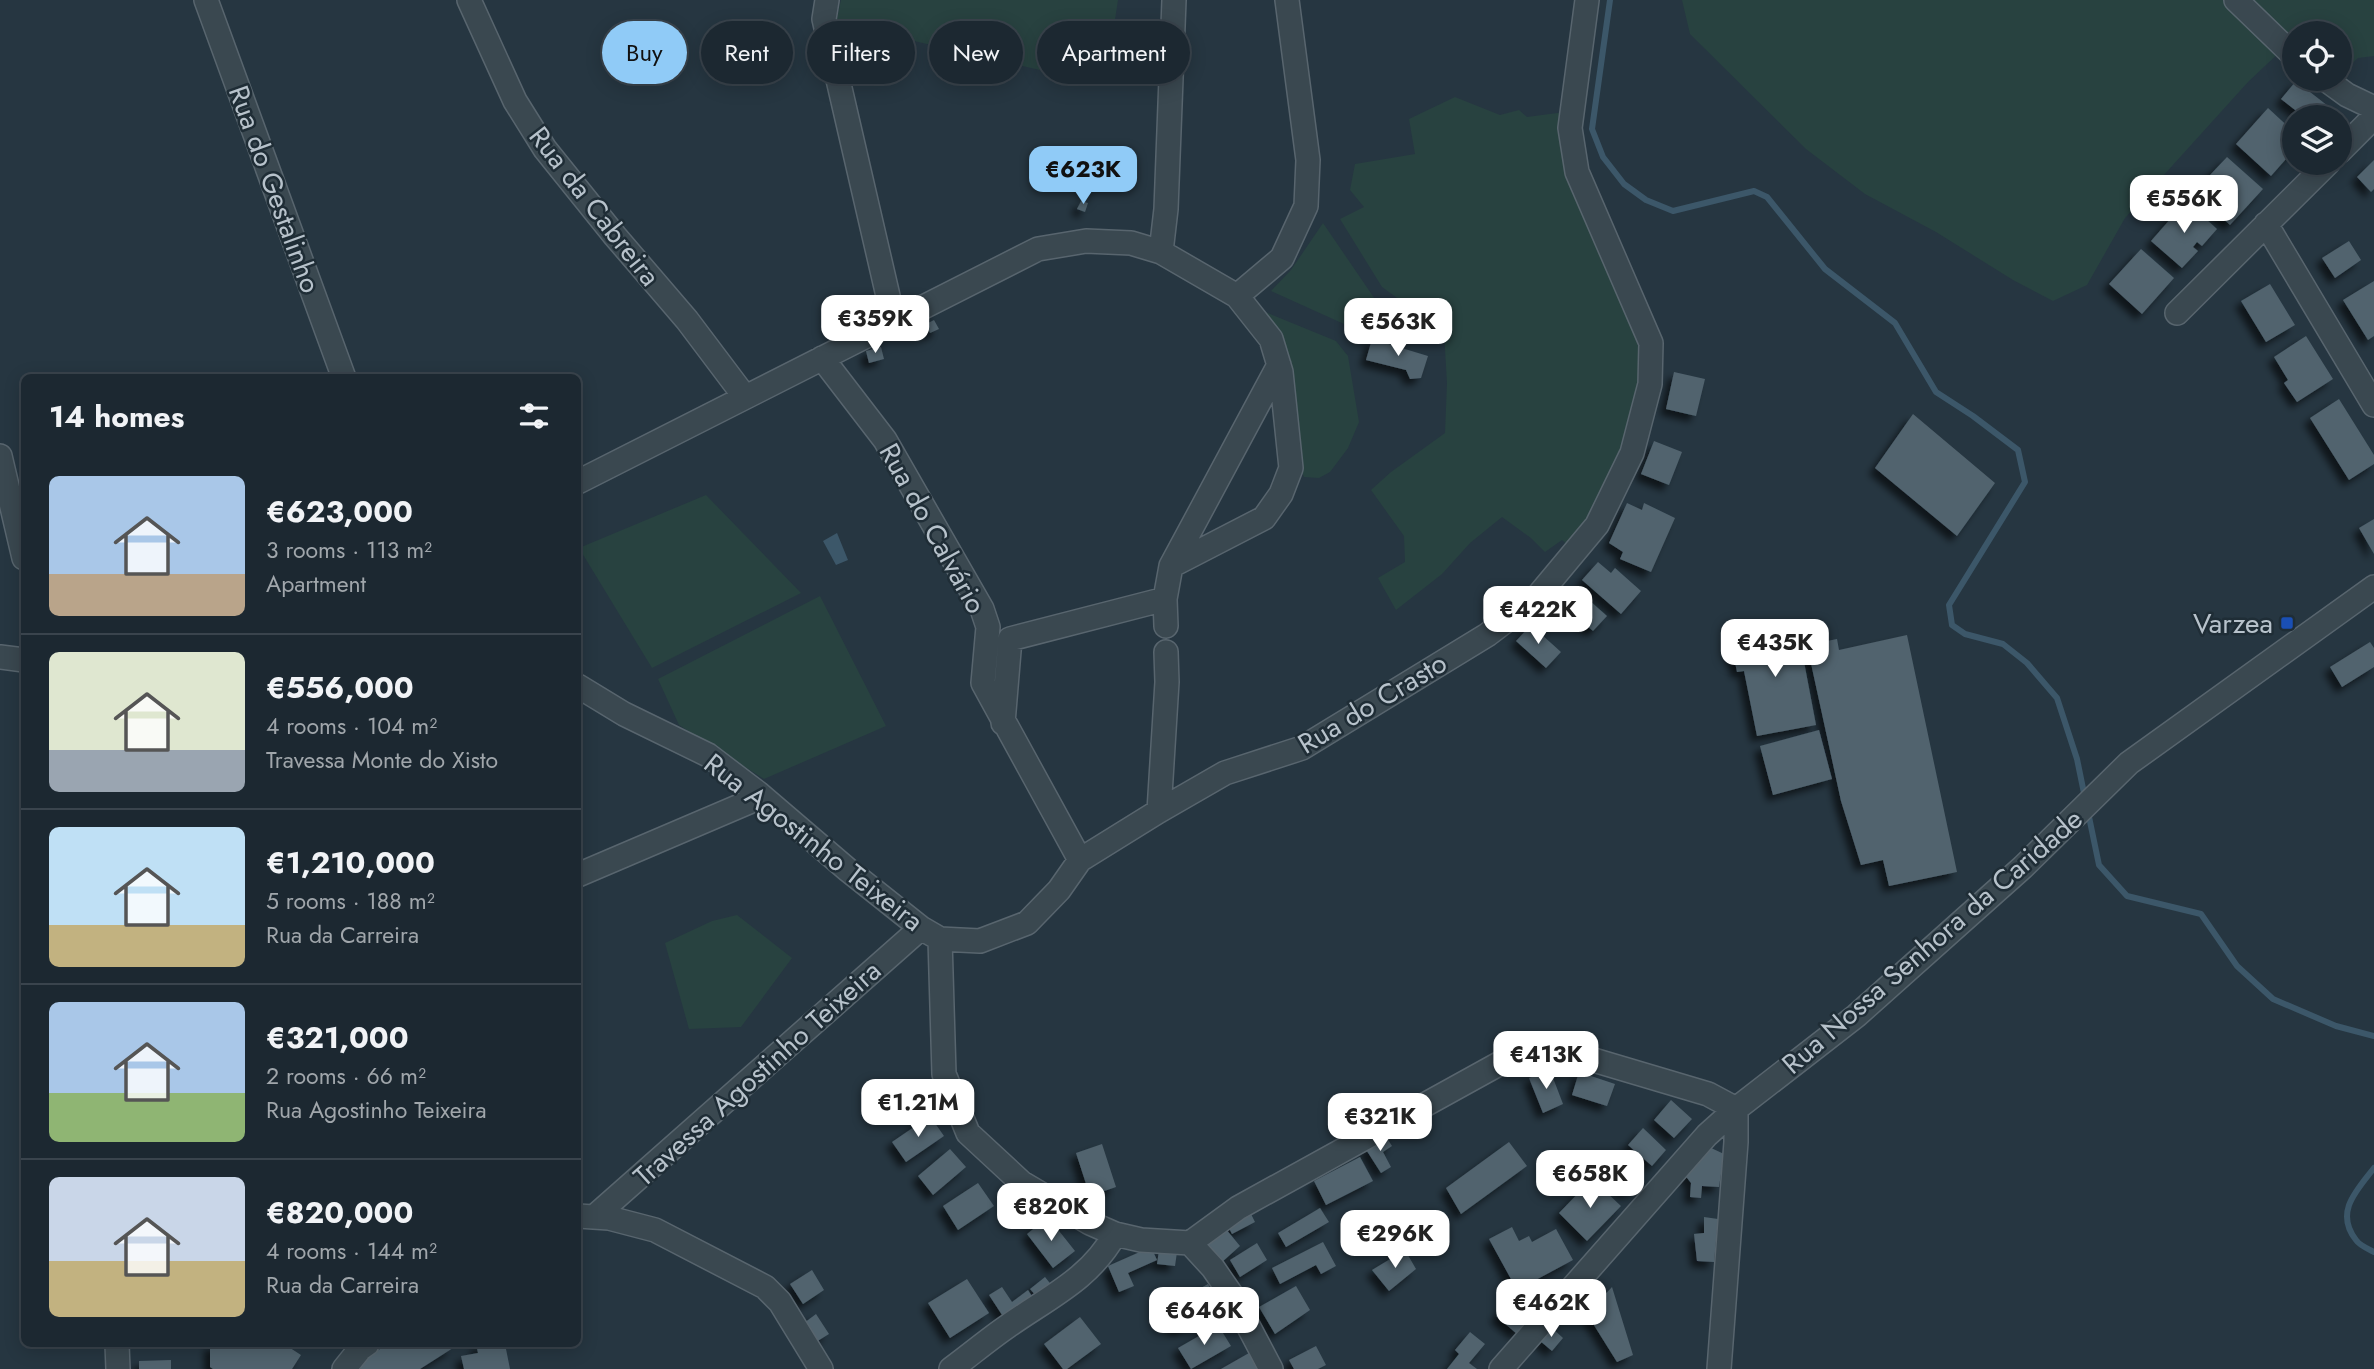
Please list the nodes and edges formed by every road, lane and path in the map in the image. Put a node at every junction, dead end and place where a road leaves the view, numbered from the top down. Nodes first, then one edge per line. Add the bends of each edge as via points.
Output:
1 (206, 0) edge
2 (469, 0) edge
3 (827, 0) edge
4 (1174, 0) edge
5 (1287, 0) edge
6 (1587, 0) edge
7 (2236, 0) edge
8 (2282, 44) edge
9 (2343, 91) edge
10 (2374, 108) edge
11 (2374, 117) edge
12 (2352, 139) edge
13 (2316, 175) edge
14 (2266, 224) junction
15 (1161, 252) junction
16 (1237, 296) junction
17 (2177, 313) dead end
18 (894, 322) junction
19 (822, 358) junction
20 (1279, 365) junction
21 (343, 374) edge
22 (745, 397) junction
23 (2374, 405) edge
24 (0, 456) edge
25 (581, 480) edge
26 (21, 545) edge
27 (1171, 566) junction
28 (2373, 589) edge
29 (1165, 599) junction
30 (1166, 626) dead end
31 (1166, 652) dead end
32 (0, 657) edge
33 (21, 660) edge
34 (581, 688) edge
35 (1003, 723) junction
36 (758, 793) junction
37 (1159, 811) junction
38 (1080, 860) junction
39 (581, 874) edge
40 (930, 934) junction
41 (1736, 1109) junction
42 (586, 1217) edge
43 (1115, 1234) junction
44 (1189, 1243) junction
45 (363, 1347) edge
46 (344, 1369) edge
47 (821, 1369) edge
48 (951, 1369) edge
49 (1271, 1369) edge
50 (1501, 1369) edge
51 (1719, 1369) edge

1 - 21 street, Rua do Gestalinho
2 - 22 street, Rua da Cabreira via 515,101 545,149
3 - 18 street via 824,19
4 - 15 street
5 - 16 street via 1308,160 1306,206 1282,258
6 - 37 street, Rua do Crasto via 1570,128 1577,172 1651,343 1650,384 1632,453 1597,525 1537,597 1487,635 1302,748 1226,773
7 - 8 street
9 - 10 street
11 - 12 street
13 - 14 street
14 - 17 street
14 - 23 street
15 - 16 street
15 - 18 street via 1131,243 1086,241 1038,249
16 - 20 street via 1271,338
18 - 19 street
19 - 22 street
19 - 35 street, Rua do Calvário via 885,440 982,609 988,627 983,683
20 - 27 street
20 - 27 street via 1292,468 1281,494 1264,518
22 - 25 street
24 - 26 street
27 - 29 street
28 - 41 street, Rua Nossa Senhora da Caridade via 2129,763 2050,841 1856,1016
29 - 30 street
29 - 35 street via 1010,639
31 - 37 street
32 - 33 street
34 - 36 street, Rua Agostinho Teixeira via 708,755
35 - 38 street, Rua do Calvário
36 - 39 street via 748,802
36 - 40 street, Rua Agostinho Teixeira
37 - 38 street, Rua do Crasto
38 - 40 street, Rua do Crasto via 1027,923 980,941
40 - 42 street, Travessa Agostinho Teixeira
40 - 43 street via 944,1074 968,1133 1022,1183
41 - 44 street via 1708,1094 1580,1056 1541,1053 1506,1060 1238,1208
41 - 50 street, Rua Nossa Senhora da Caridade via 1707,1135
41 - 51 street
42 - 47 street via 655,1230 765,1287 780,1302
43 - 44 street
43 - 48 street via 1103,1255 1067,1287
44 - 49 street via 1233,1297
45 - 46 street

